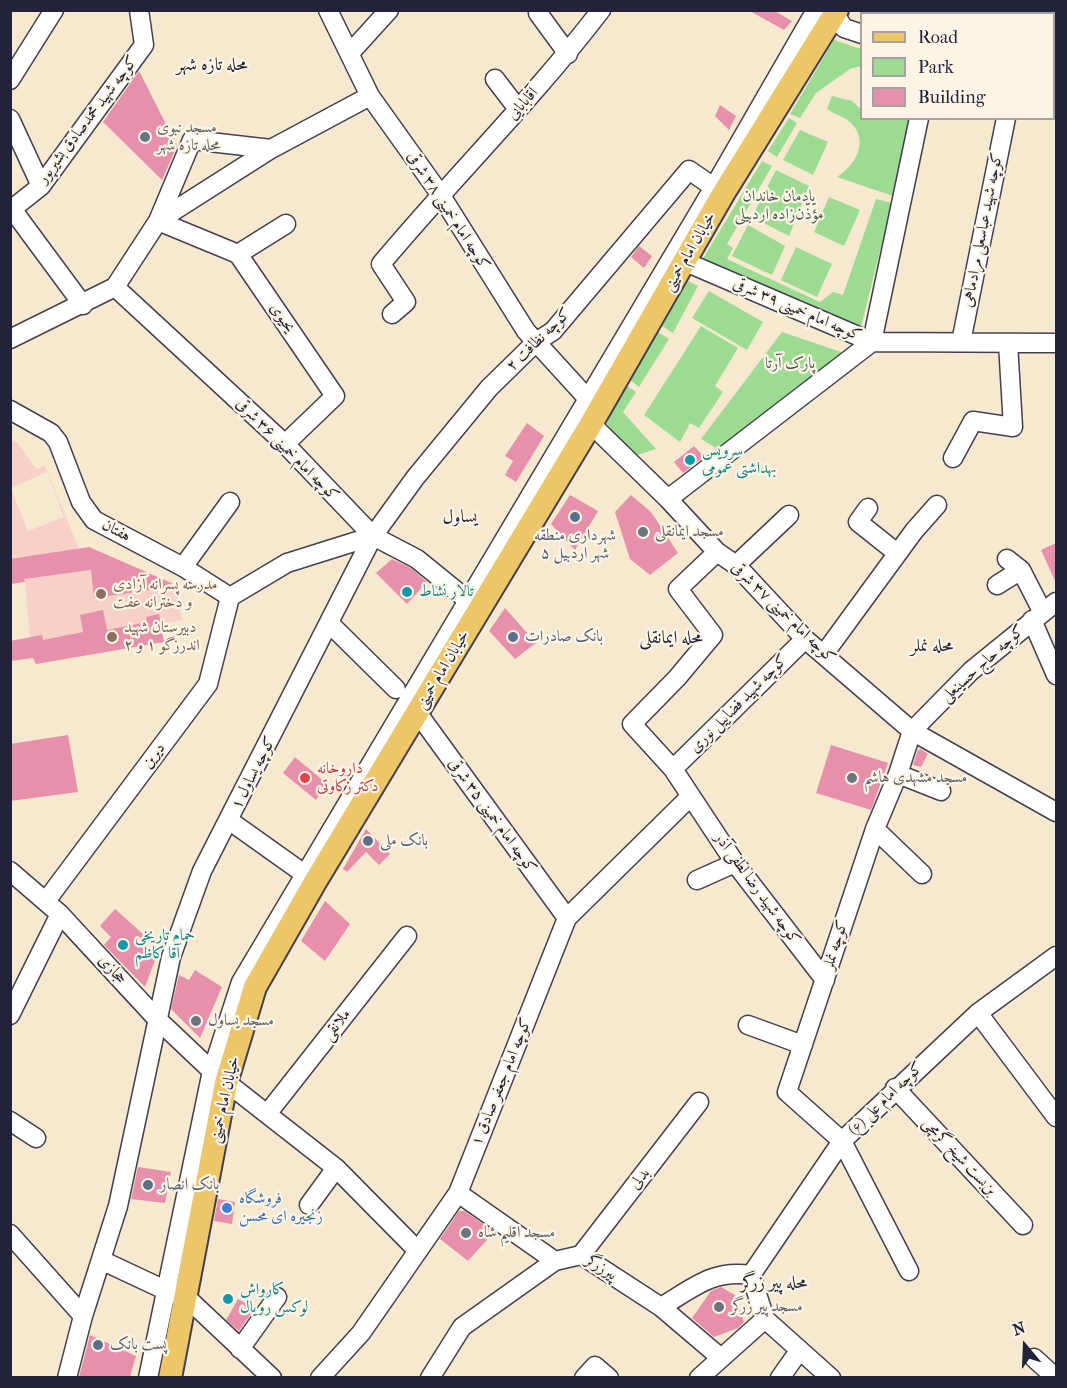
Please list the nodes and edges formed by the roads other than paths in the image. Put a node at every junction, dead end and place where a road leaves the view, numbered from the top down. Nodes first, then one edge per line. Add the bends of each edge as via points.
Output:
1 (54, 10) edge
2 (139, 10) edge
3 (328, 10) edge
4 (389, 10) edge
5 (602, 10) edge
6 (830, 12) edge
7 (538, 13) dead end
8 (860, 34) edge
9 (350, 53) junction
10 (568, 54) junction
11 (495, 79) dead end
12 (10, 80) edge
13 (370, 96) junction
14 (519, 109) junction
15 (10, 119) edge
16 (919, 120) edge
17 (1006, 120) edge
18 (271, 149) junction
19 (41, 186) junction
20 (719, 191) junction
21 (440, 194) junction
22 (158, 221) junction
23 (286, 224) dead end
24 (238, 254) junction
25 (679, 260) junction
26 (115, 287) junction
27 (82, 305) junction
28 (392, 314) dead end
29 (10, 339) edge
30 (536, 342) junction
31 (872, 342) junction
32 (961, 342) junction
33 (1008, 343) junction
34 (1056, 343) edge
35 (588, 399) junction
36 (10, 410) edge
37 (591, 424) junction
38 (285, 444) junction
39 (952, 458) dead end
40 (668, 499) junction
41 (230, 502) dead end
42 (937, 506) dead end
43 (868, 508) dead end
44 (789, 515) dead end
45 (373, 536) junction
46 (717, 552) junction
47 (897, 553) junction
48 (736, 565) junction
49 (183, 567) junction
50 (997, 585) dead end
51 (230, 597) junction
52 (473, 605) junction
53 (1044, 611) edge
54 (329, 623) junction
55 (805, 639) junction
56 (824, 654) junction
57 (1056, 675) edge
58 (408, 701) junction
59 (912, 731) junction
60 (673, 769) junction
61 (898, 774) junction
62 (941, 791) dead end
63 (691, 796) junction
64 (1056, 812) edge
65 (230, 821) junction
66 (875, 829) junction
67 (735, 862) junction
68 (10, 871) edge
69 (303, 873) junction
70 (922, 874) dead end
71 (697, 880) dead end
72 (46, 901) junction
73 (60, 914) junction
74 (567, 918) junction
75 (407, 936) dead end
76 (1056, 956) edge
77 (825, 980) junction
78 (978, 1013) junction
79 (10, 1015) edge
80 (157, 1018) junction
81 (748, 1025) dead end
82 (803, 1045) junction
83 (219, 1077) junction
84 (895, 1088) junction
85 (699, 1102) dead end
86 (267, 1114) junction
87 (1051, 1114) edge
88 (10, 1121) edge
89 (36, 1138) dead end
90 (842, 1141) junction
91 (336, 1168) junction
92 (458, 1193) junction
93 (309, 1205) dead end
94 (1023, 1225) dead end
95 (10, 1234) edge
96 (418, 1251) junction
97 (581, 1255) junction
98 (101, 1260) junction
99 (555, 1261) junction
100 (909, 1271) dead end
101 (751, 1275) junction
102 (175, 1293) junction
103 (277, 1297) dead end
104 (661, 1307) junction
105 (83, 1316) junction
106 (765, 1319) junction
107 (240, 1349) junction
108 (799, 1351) junction
109 (721, 1358) junction
110 (1034, 1358) dead end
111 (67, 1377) edge
112 (148, 1377) edge
113 (170, 1377) edge
114 (272, 1377) edge
115 (320, 1377) edge
116 (430, 1377) edge
117 (584, 1377) edge
118 (609, 1377) edge
119 (699, 1377) edge
120 (780, 1377) edge
121 (831, 1377) edge
122 (1056, 1377) edge

1 - 12 street
2 - 19 street, کوچه شهید محمدصادق بشیرپور via 144,45
3 - 9 street, کوچه امام خمینی ۳۸ شرقی
4 - 9 street
5 - 10 street, آقابابایی
6 - 8 street via 844,28
6 - 20 main road, خیابان امام خمینی
7 - 10 street
9 - 13 street, کوچه امام خمینی ۳۸ شرقی
10 - 14 street, آقابابایی
11 - 14 street
13 - 18 street
13 - 21 street, کوچه امام خمینی ۳۸ شرقی
14 - 21 street, آقابابایی
15 - 19 street
16 - 31 street
17 - 32 street, کوچه شهید عباسعلی مرادماهی
18 - 22 street
18 - 22 street via 192,140
19 - 27 street, کوچه شهید محمدصادق بشیرپور via 12,209
20 - 25 main road, خیابان امام خمینی
20 - 30 street, کوچه نظافت ۲ via 689,170 553,331
21 - 28 street, آقابابایی via 381,264 406,302
21 - 30 street, کوچه امام خمینی ۳۸ شرقی
22 - 24 street
22 - 26 street
23 - 24 street
24 - 38 street, یحیوی via 335,396
25 - 31 street, کوچه امام خمینی ۳۹ شرقی
25 - 35 street
25 - 37 main road, خیابان امام خمینی
26 - 27 street
26 - 38 street, کوچه امام خمینی ۳۶ شرقی
27 - 29 street
30 - 35 street, کوچه امام خمینی ۳۸ شرقی
30 - 45 street, کوچه نظافت ۲ via 489,388
31 - 32 street, کوچه امام خمینی ۳۹ شرقی
31 - 40 street
32 - 33 street, کوچه امام خمینی ۳۹ شرقی
33 - 34 street, کوچه امام خمینی ۳۹ شرقی
33 - 39 street via 1013,427 973,421
35 - 37 street
35 - 52 street
36 - 49 street, هفتان via 51,433 58,442 81,502 94,519
37 - 40 street, کوچه امام خمینی ۳۷ شرقی
37 - 52 main road, خیابان امام خمینی
38 - 45 street, کوچه امام خمینی ۳۶ شرقی
40 - 46 street, کوچه امام خمینی ۳۷ شرقی
41 - 49 street
42 - 47 street
43 - 47 street via 858,522
44 - 48 street
45 - 51 street via 287,563
45 - 52 street, کوچه امام خمینی ۳۶ شرقی via 417,559
45 - 54 street, کوچه یساول ۱
46 - 48 street, کوچه امام خمینی ۳۷ شرقی
46 - 60 street, کوچه شهید رضا لطفی آذر via 678,589 713,635 678,678 632,724
47 - 56 street
48 - 55 street, کوچه امام خمینی ۳۷ شرقی
49 - 51 street, هفتان
50 - 53 street via 1014,564
51 - 72 street, دیرین via 208,684
52 - 58 main road, خیابان امام خمینی
53 - 57 street
53 - 59 street, کوچه حاج حسینعلی via 971,671
54 - 58 street, کوچه امام خمینی ۳۵ شرقی
54 - 65 street, کوچه یساول ۱
55 - 56 street, کوچه امام خمینی ۳۷ شرقی
55 - 60 street, کوچه شهید فضاییل نوری
56 - 59 street, کوچه امام خمینی ۳۷ شرقی
58 - 69 street
58 - 74 street, کوچه امام خمینی ۳۵ شرقی
58 - 83 main road, خیابان امام خمینی via 315,882 255,987
59 - 61 street, کوچه نملر
59 - 64 street, کوچه امام خمینی ۳۷ شرقی
60 - 63 street, کوچه شهید رضا لطفی آذر
61 - 62 street
61 - 66 street, کوچه نملر
63 - 67 street, کوچه شهید رضا لطفی آذر
63 - 74 street, کوچه امام جعفر صادق ۱
65 - 69 street
65 - 80 street, کوچه یساول ۱ via 198,881 171,957
66 - 70 street
66 - 77 street, کوچه نملر
67 - 71 street
67 - 77 street, کوچه شهید رضا لطفی آذر
68 - 72 street, حجازی
69 - 83 street via 241,982
72 - 73 street, حجازی
73 - 79 street
73 - 80 street, حجازی
74 - 92 street, کوچه امام جعفر صادق ۱
75 - 86 street, ملانقی
76 - 78 street, کوچه امام علی (ع)
77 - 82 street, کوچه نملر
78 - 84 street, کوچه امام علی (ع)
78 - 87 street
80 - 83 street, حجازی
80 - 98 street, کوچه یساول ۱ via 118,1206
81 - 82 street
82 - 90 street, کوچه نملر via 787,1092
83 - 86 street, حجازی
83 - 102 main road, خیابان امام خمینی
84 - 90 street, کوچه امام علی (ع)
84 - 94 street, بن‌بست شیخ گرمچی
85 - 97 street, بدلی
86 - 91 street, حجازی
88 - 89 street
90 - 100 street
90 - 101 street, کوچه امام علی (ع)
91 - 93 street
91 - 96 street, حجازی
92 - 96 street, کوچه امام جعفر صادق ۱
92 - 99 street
95 - 105 street
96 - 115 street, کوچه امام جعفر صادق ۱ via 361,1333
97 - 99 street, پیرزرگر
97 - 104 street, پیرزرگر
98 - 102 street
98 - 105 street, کوچه یساول ۱
99 - 116 street via 462,1327
101 - 104 street via 731,1272 713,1276
101 - 106 street
102 - 107 street
102 - 112 street
102 - 113 main road, خیابان امام خمینی
103 - 107 street
104 - 109 street, پیرزرگر
105 - 111 street, کوچه یساول ۱
106 - 108 street
106 - 109 street
107 - 114 street
108 - 120 street
108 - 121 street
109 - 119 street
110 - 122 street
117 - 118 street via 595,1366

